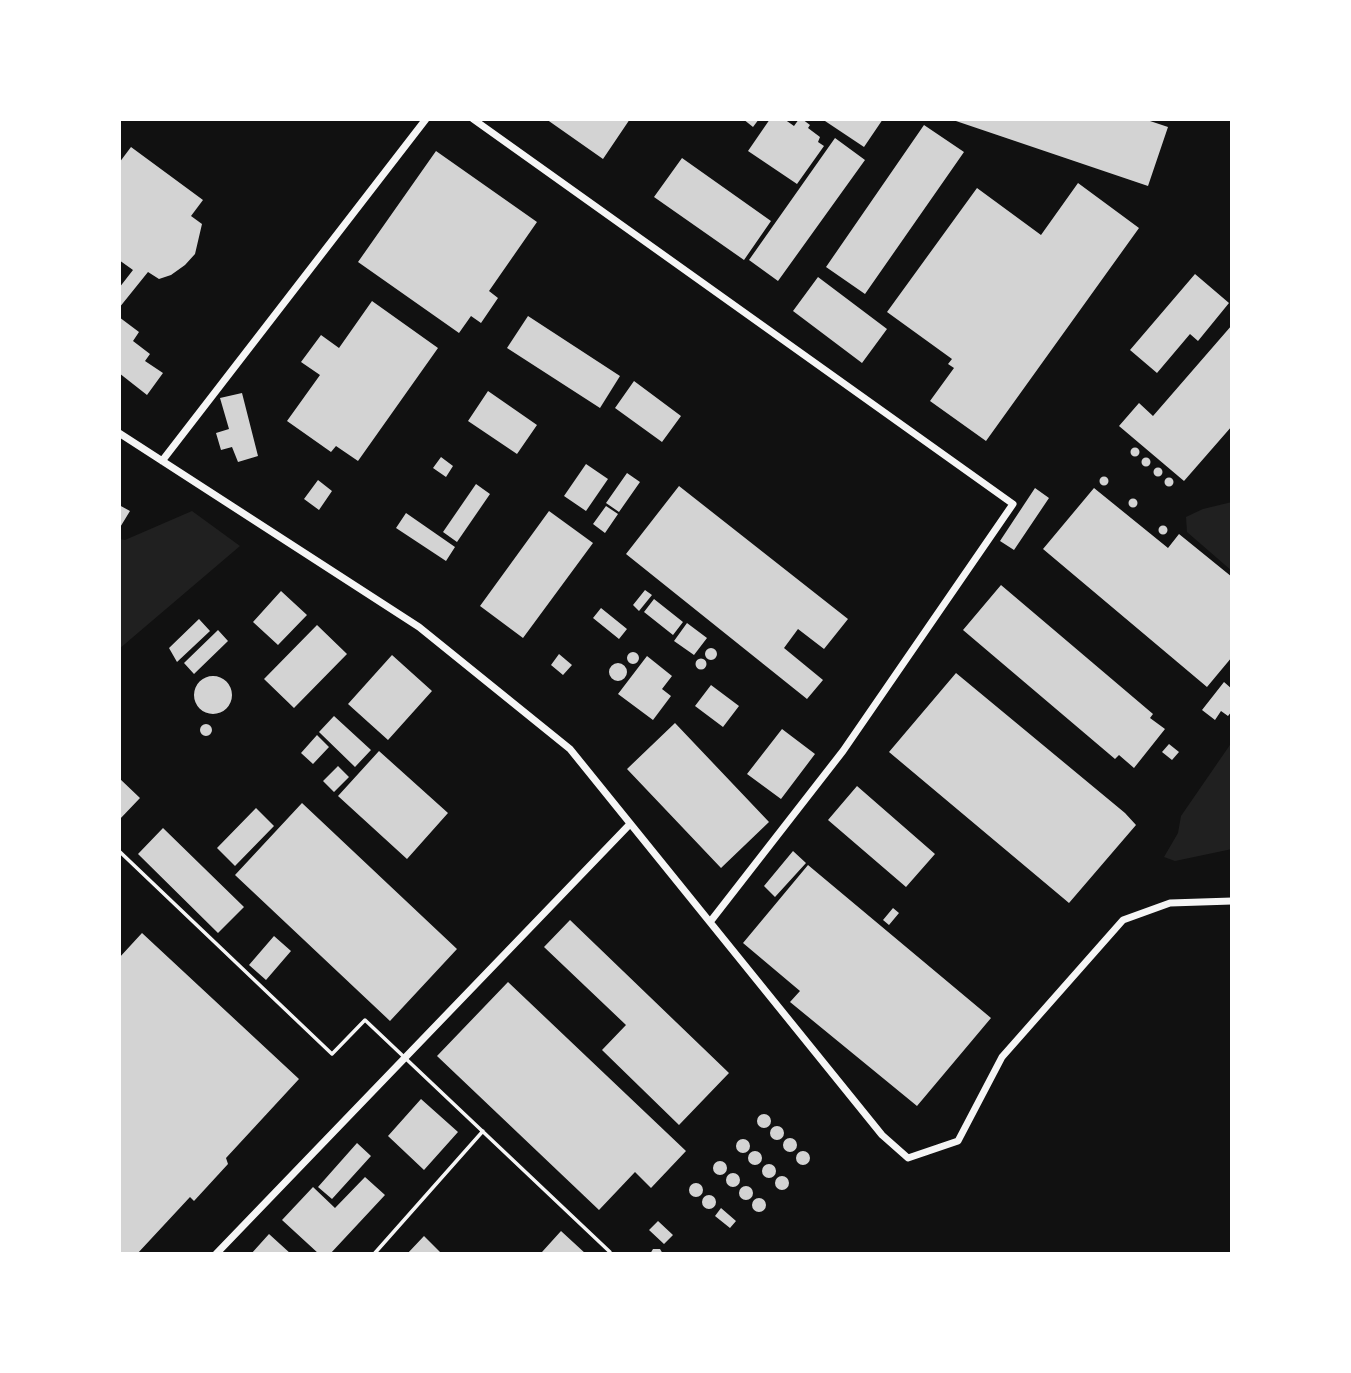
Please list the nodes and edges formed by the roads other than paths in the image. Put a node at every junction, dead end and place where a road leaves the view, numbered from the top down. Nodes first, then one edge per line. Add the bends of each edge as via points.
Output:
1 (426, 119) edge
2 (473, 119) edge
3 (119, 433) edge
4 (162, 461) junction
5 (630, 824) junction
6 (119, 851) edge
7 (1232, 901) edge
8 (710, 922) junction
9 (405, 1058) junction
10 (483, 1131) junction
11 (216, 1254) edge
12 (374, 1254) edge
13 (608, 1254) edge

1 - 4 street
2 - 8 street via 1013,504 843,751
3 - 4 street
4 - 5 street via 419,626 570,749
5 - 8 street
5 - 9 street
6 - 9 lane via 332,1054 365,1020
7 - 8 street via 1170,903 1123,920 1002,1057 958,1141 908,1158 882,1135
9 - 10 lane
9 - 11 street
10 - 12 lane
10 - 13 lane

